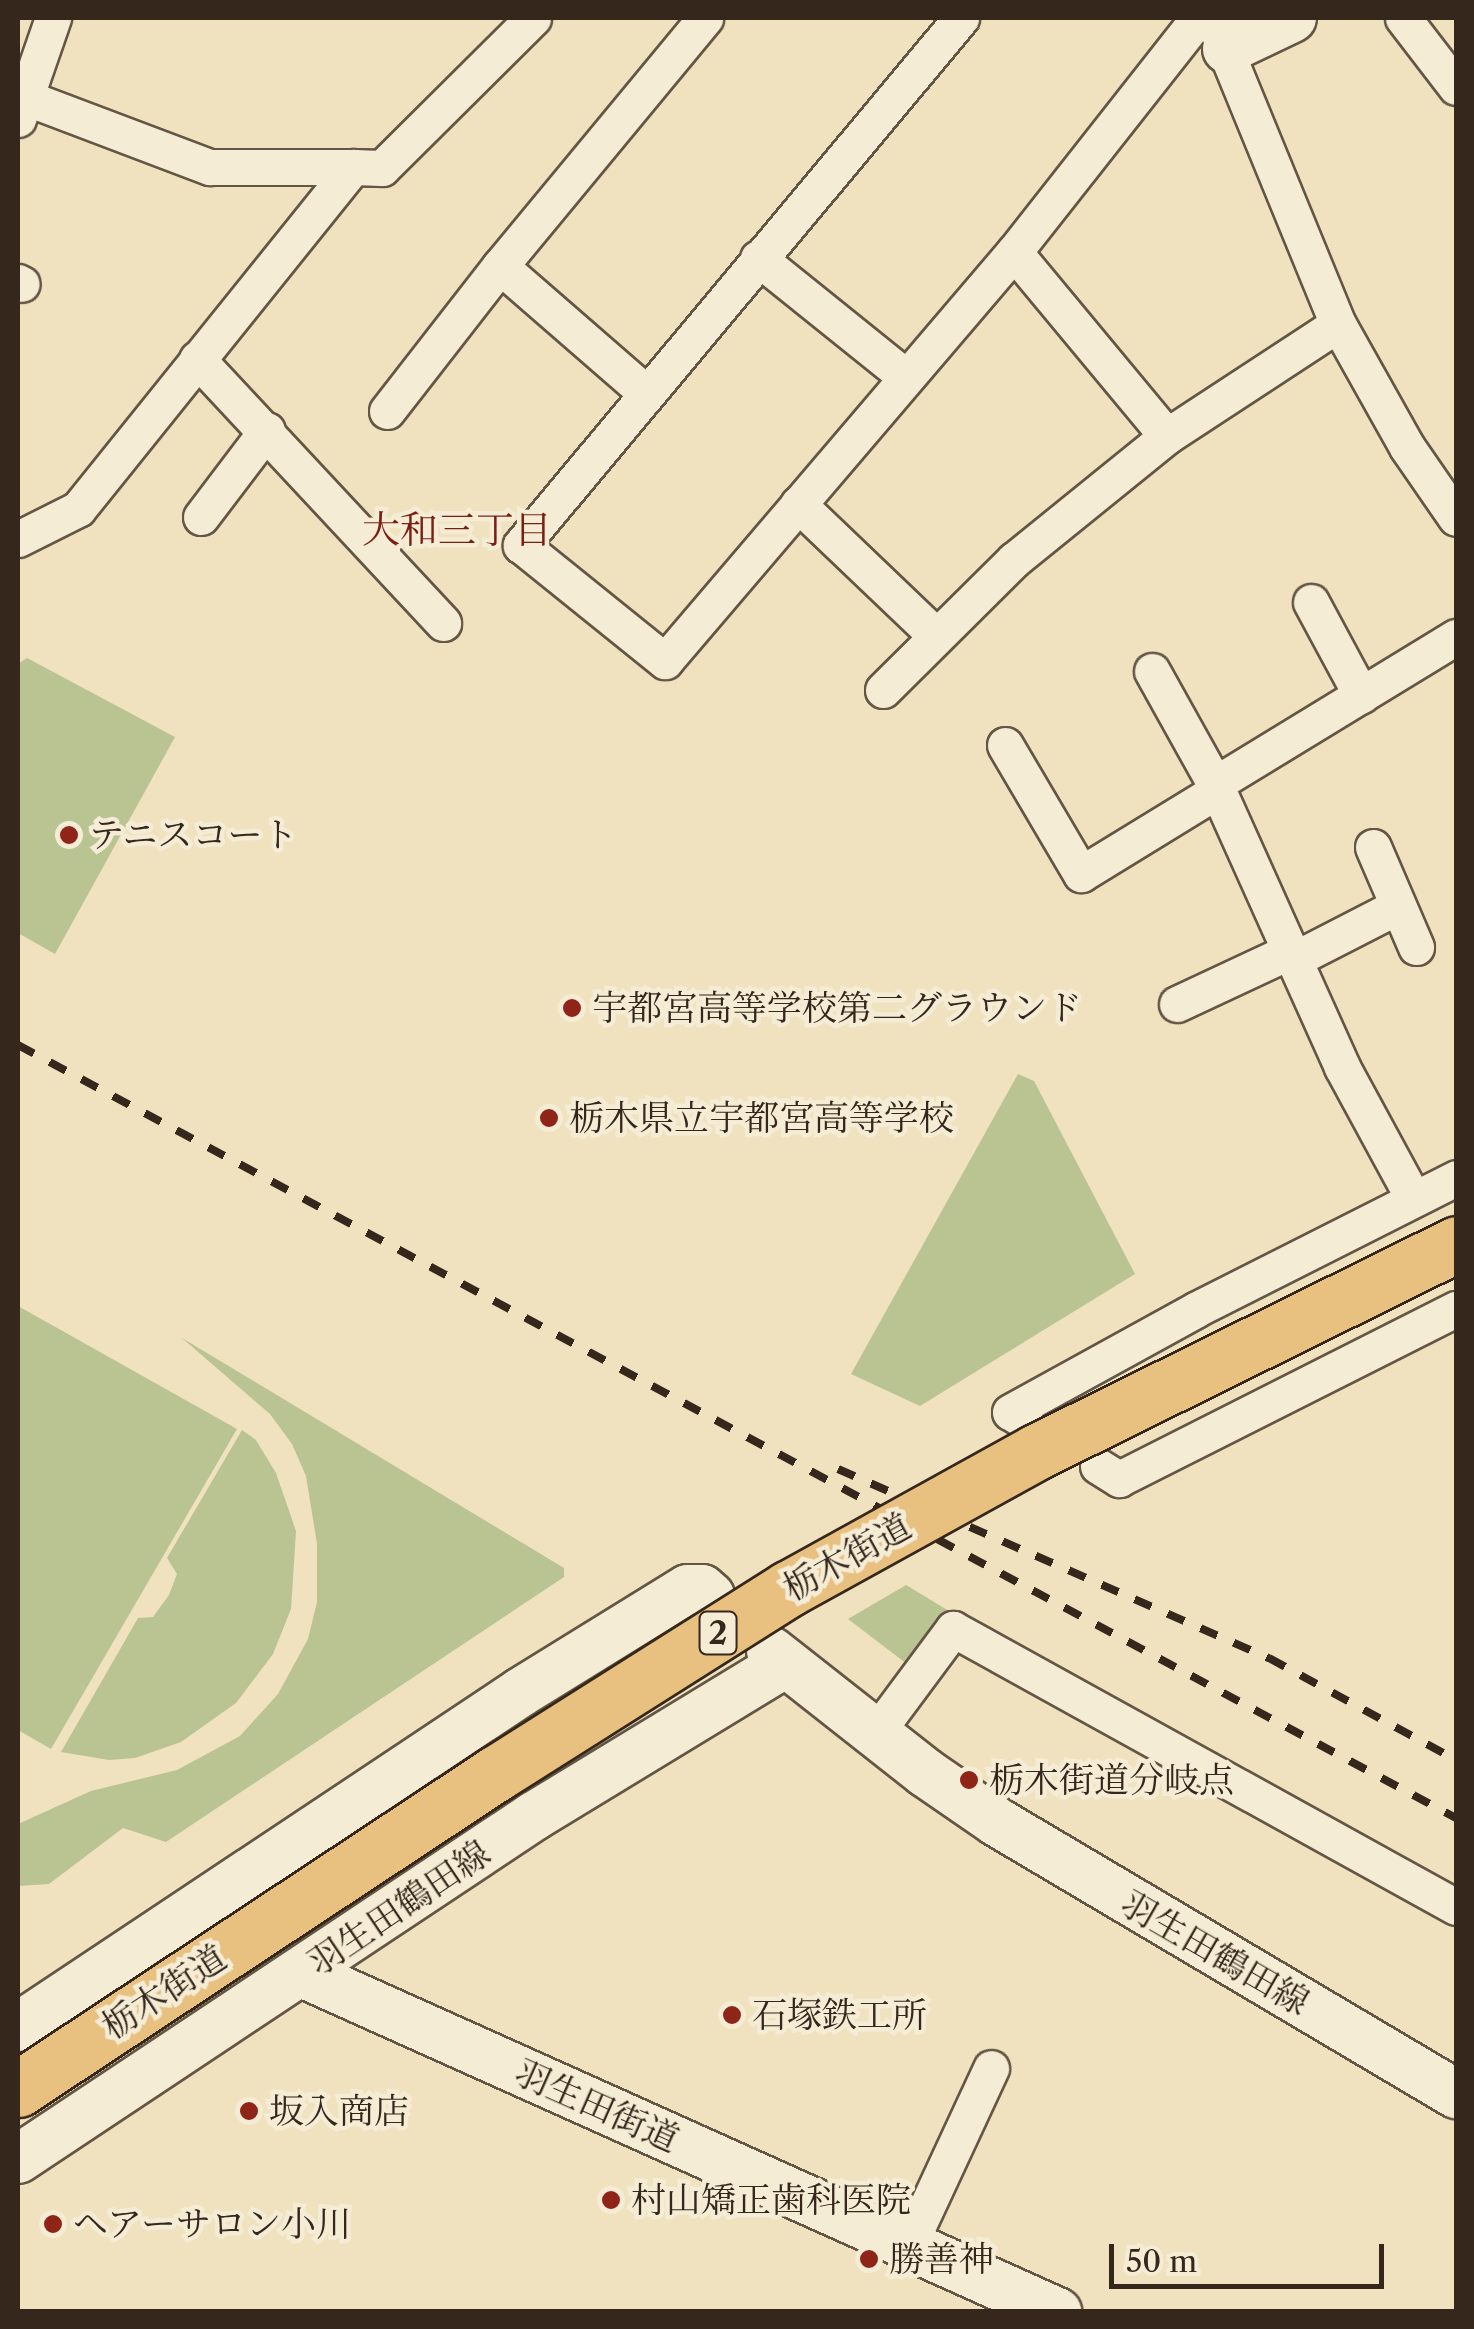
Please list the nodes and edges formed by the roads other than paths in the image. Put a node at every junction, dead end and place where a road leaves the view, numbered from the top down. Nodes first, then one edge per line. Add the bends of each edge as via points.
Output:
1 (53, 18) edge
2 (533, 18) edge
3 (705, 18) edge
4 (961, 18) edge
5 (1292, 18) edge
6 (1403, 18) edge
7 (1212, 28) edge
8 (1456, 86) edge
9 (22, 109) edge
10 (353, 168) junction
11 (1014, 252) junction
12 (758, 258) junction
13 (500, 266) junction
14 (1338, 324) junction
15 (197, 360) junction
16 (906, 377) junction
17 (645, 392) junction
18 (387, 411) dead end
19 (267, 430) junction
20 (1167, 436) junction
21 (798, 504) junction
22 (202, 517) dead end
23 (1456, 518) edge
24 (18, 539) edge
25 (1310, 602) dead end
26 (443, 624) dead end
27 (936, 636) junction
28 (1456, 637) edge
29 (1152, 671) dead end
30 (883, 690) dead end
31 (1361, 696) junction
32 (1004, 746) dead end
33 (1217, 788) junction
34 (1373, 847) dead end
35 (1398, 906) junction
36 (1416, 947) dead end
37 (1291, 956) junction
38 (1177, 1004) dead end
39 (1456, 1178) edge
40 (1413, 1198) junction
41 (1456, 1244) edge
42 (1456, 1309) edge
43 (1025, 1421) dead end
44 (1098, 1466) dead end
45 (710, 1596) dead end
46 (875, 1734) junction
47 (1456, 1907) edge
48 (302, 1972) junction
49 (18, 2028) edge
50 (991, 2068) dead end
51 (18, 2089) edge
52 (1456, 2094) edge
53 (18, 2159) edge
54 (910, 2245) junction
55 (1057, 2312) edge

1 - 9 street
2 - 10 street via 382,168
3 - 13 street
4 - 12 street
5 - 7 main road
6 - 8 street
7 - 11 street
7 - 14 street
9 - 10 street via 210,168
10 - 15 street
11 - 16 street
11 - 20 street
12 - 16 street
12 - 17 street
13 - 17 street
13 - 18 street
14 - 20 street
14 - 23 street
15 - 19 street
15 - 24 street via 78,510
16 - 21 street
17 - 21 street via 521,544 665,661
19 - 22 street
19 - 26 street
20 - 27 street via 1014,560
21 - 27 street
25 - 31 street
27 - 30 street
28 - 31 street
29 - 33 street
31 - 33 street
32 - 33 street via 1081,874
33 - 37 street
34 - 35 street
35 - 36 street
35 - 37 street
37 - 38 street
37 - 40 street
39 - 40 street
40 - 43 street via 1010,1412
41 - 51 main road, 栃木街道 / 2, bridge via 1036,1452 788,1589
42 - 44 street via 1118,1479
45 - 49 main road via 688,1589 520,1692
46 - 47 street via 952,1629
46 - 48 main road, 羽生田鶴田線 via 778,1658
46 - 52 main road, 羽生田鶴田線 via 1060,1861
48 - 53 main road, 羽生田鶴田線
48 - 54 main road, 羽生田街道
50 - 54 street
54 - 55 main road, 羽生田街道

